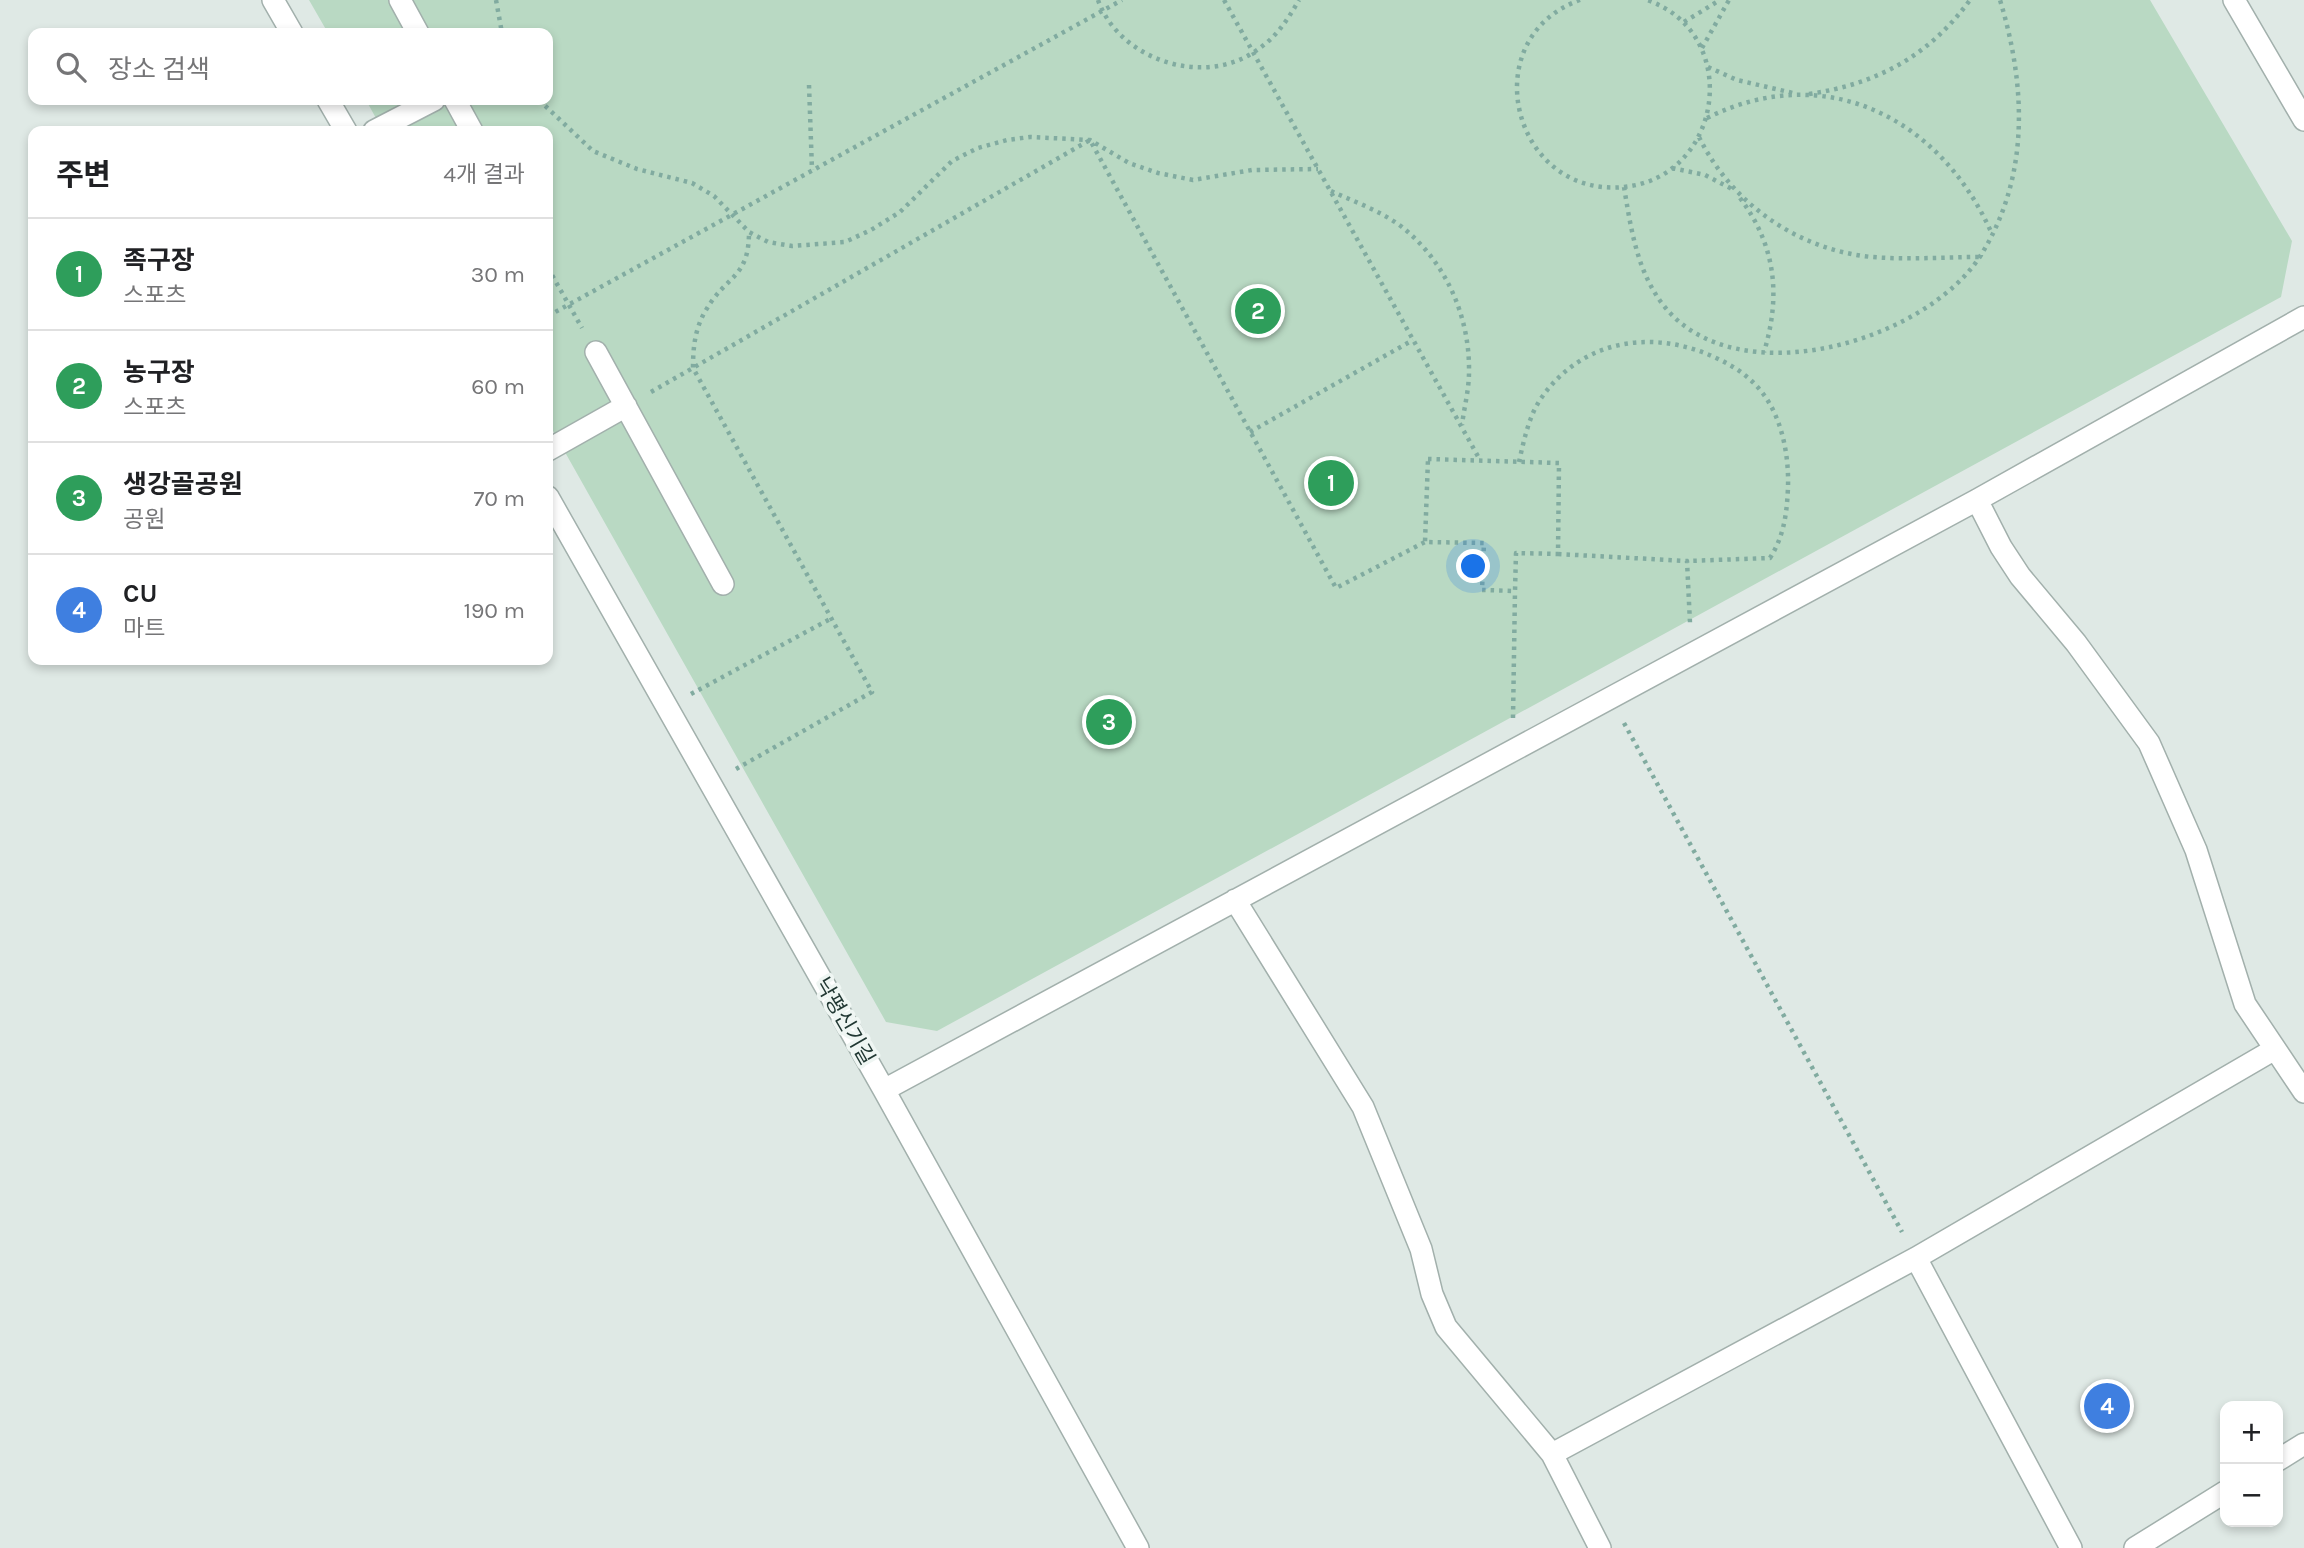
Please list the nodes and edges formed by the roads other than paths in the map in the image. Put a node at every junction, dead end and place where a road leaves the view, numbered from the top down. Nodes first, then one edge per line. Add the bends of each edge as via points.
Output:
1 (273, 0) edge
2 (400, 0) edge
3 (2234, 0) edge
4 (289, 28) edge
5 (415, 28) edge
6 (331, 105) edge
7 (424, 105) edge
8 (458, 105) edge
9 (2304, 120) edge
10 (343, 126) edge
11 (384, 126) edge
12 (469, 126) edge
13 (2304, 317) edge
14 (596, 352) road end
15 (626, 407) junction
16 (553, 447) edge
17 (1977, 500) junction
18 (553, 506) edge
19 (723, 584) dead end
20 (1235, 901) junction
21 (2275, 1049) junction
22 (884, 1090) junction
23 (2304, 1092) edge
24 (1916, 1258) junction
25 (2304, 1444) edge
26 (1552, 1454) junction
27 (2283, 1457) edge
28 (2220, 1495) edge
29 (1138, 1548) edge
30 (1600, 1548) edge
31 (2071, 1548) edge
32 (2134, 1548) edge

1 - 4 street
2 - 5 street
3 - 9 street
6 - 10 street
7 - 11 street
8 - 12 street
13 - 17 street
14 - 15 street
15 - 16 street
15 - 19 street
17 - 20 street
17 - 21 street via 2020,576 2149,743 2196,850 2245,1004
18 - 22 street, 낙평신기길
20 - 22 street
20 - 26 street via 1363,1107 1417,1238 1446,1327
21 - 23 street
21 - 24 street
22 - 29 street, 낙평신기길
24 - 26 street
24 - 31 street
25 - 27 street
26 - 30 street
28 - 32 street

